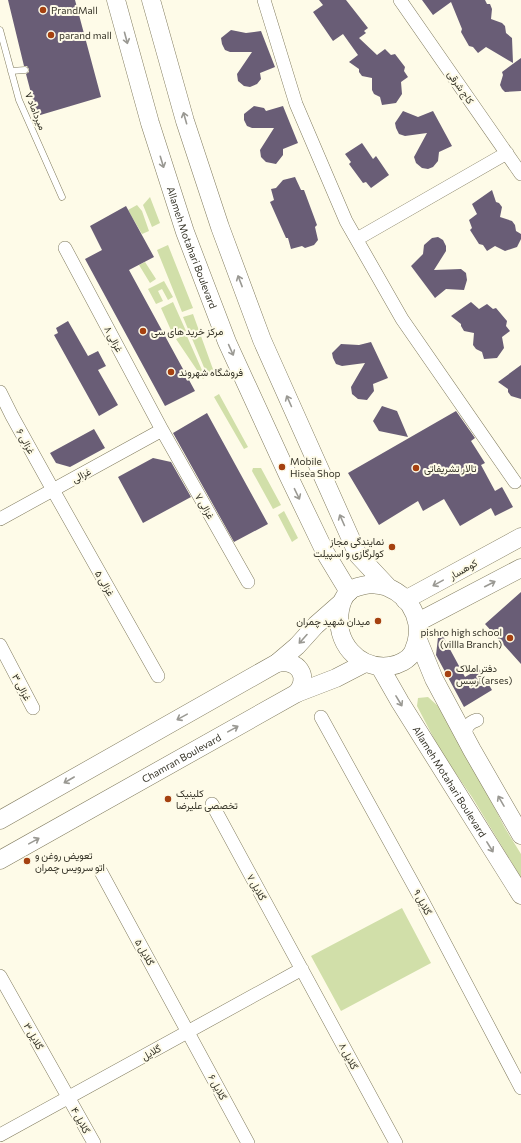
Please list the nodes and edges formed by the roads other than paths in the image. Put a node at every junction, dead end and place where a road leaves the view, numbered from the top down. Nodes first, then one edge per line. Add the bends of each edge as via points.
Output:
1 (116, 0) edge
2 (151, 0) edge
3 (264, 0) edge
4 (400, 0) edge
5 (0, 30) edge
6 (25, 70) dead end
7 (11, 71) junction
8 (506, 153) junction
9 (521, 174) edge
10 (62, 197) dead end
11 (357, 239) junction
12 (65, 248) dead end
13 (0, 392) edge
14 (162, 430) junction
15 (515, 482) dead end
16 (53, 490) junction
17 (0, 519) edge
18 (521, 537) edge
19 (521, 568) edge
20 (248, 582) dead end
21 (387, 586) junction
22 (345, 597) junction
23 (405, 600) junction
24 (418, 622) junction
25 (418, 640) junction
26 (0, 645) edge
27 (277, 663) junction
28 (372, 665) junction
29 (158, 676) dead end
30 (297, 693) junction
31 (33, 708) dead end
32 (321, 717) dead end
33 (477, 720) dead end
34 (464, 736) junction
35 (212, 804) dead end
36 (0, 820) edge
37 (521, 835) edge
38 (0, 860) edge
39 (101, 872) dead end
40 (521, 896) edge
41 (302, 969) junction
42 (0, 976) edge
43 (188, 1031) junction
44 (521, 1088) edge
45 (69, 1097) junction
46 (0, 1135) edge
47 (94, 1143) edge
48 (248, 1143) edge
49 (396, 1143) edge

1 -> 22 main road, Allameh Motahari Boulevard via 184,232 222,328
21 -> 2 main road via 358,555 262,340 220,228 185,121
3 - 11 street via 296,104 346,221
4 - 8 street, کاج شرقی
5 - 7 lane, میرداماد ۷
6 - 7 lane
7 - 10 lane, میرداماد ۷ via 19,100
8 - 9 street, کاج شرقی
8 - 11 street
11 - 15 street via 402,318
12 - 14 street, غزالی ۸
13 - 16 street, غزالی ۶
14 - 16 street, غزالی
14 - 20 street, غزالی ۷
16 - 17 street, غزالی
16 - 29 street, غزالی ۵
18 -> 23 main road, کوهسار
24 -> 19 main road
21 - 22 main road via 360,586
21 - 23 main road
22 -> 27 main road
22 - 28 main road via 338,619 345,645 355,656
23 - 24 main road via 411,606
24 - 25 main road
25 - 28 main road via 412,654 398,665
25 - 34 main road
26 - 31 street, غزالی ۳
27 - 30 main road via 290,663 300,670 302,682
27 -> 36 main road
28 - 30 main road, Chamran Boulevard
28 -> 40 main road, Allameh Motahari Boulevard via 400,702
38 -> 30 main road, Chamran Boulevard
32 - 44 street, گلایل ۹
33 - 34 street via 466,727
37 -> 34 main road
35 - 41 street, گلایل ۷
39 - 43 street, گلایل ۵
41 - 43 street, گلایل
41 - 49 street, گلایل ۸
42 - 45 street, گلایل ۳
43 - 45 street, گلایل
43 - 48 street, گلایل ۶
45 - 46 street, گلایل
45 - 47 street, گلایل ۴

